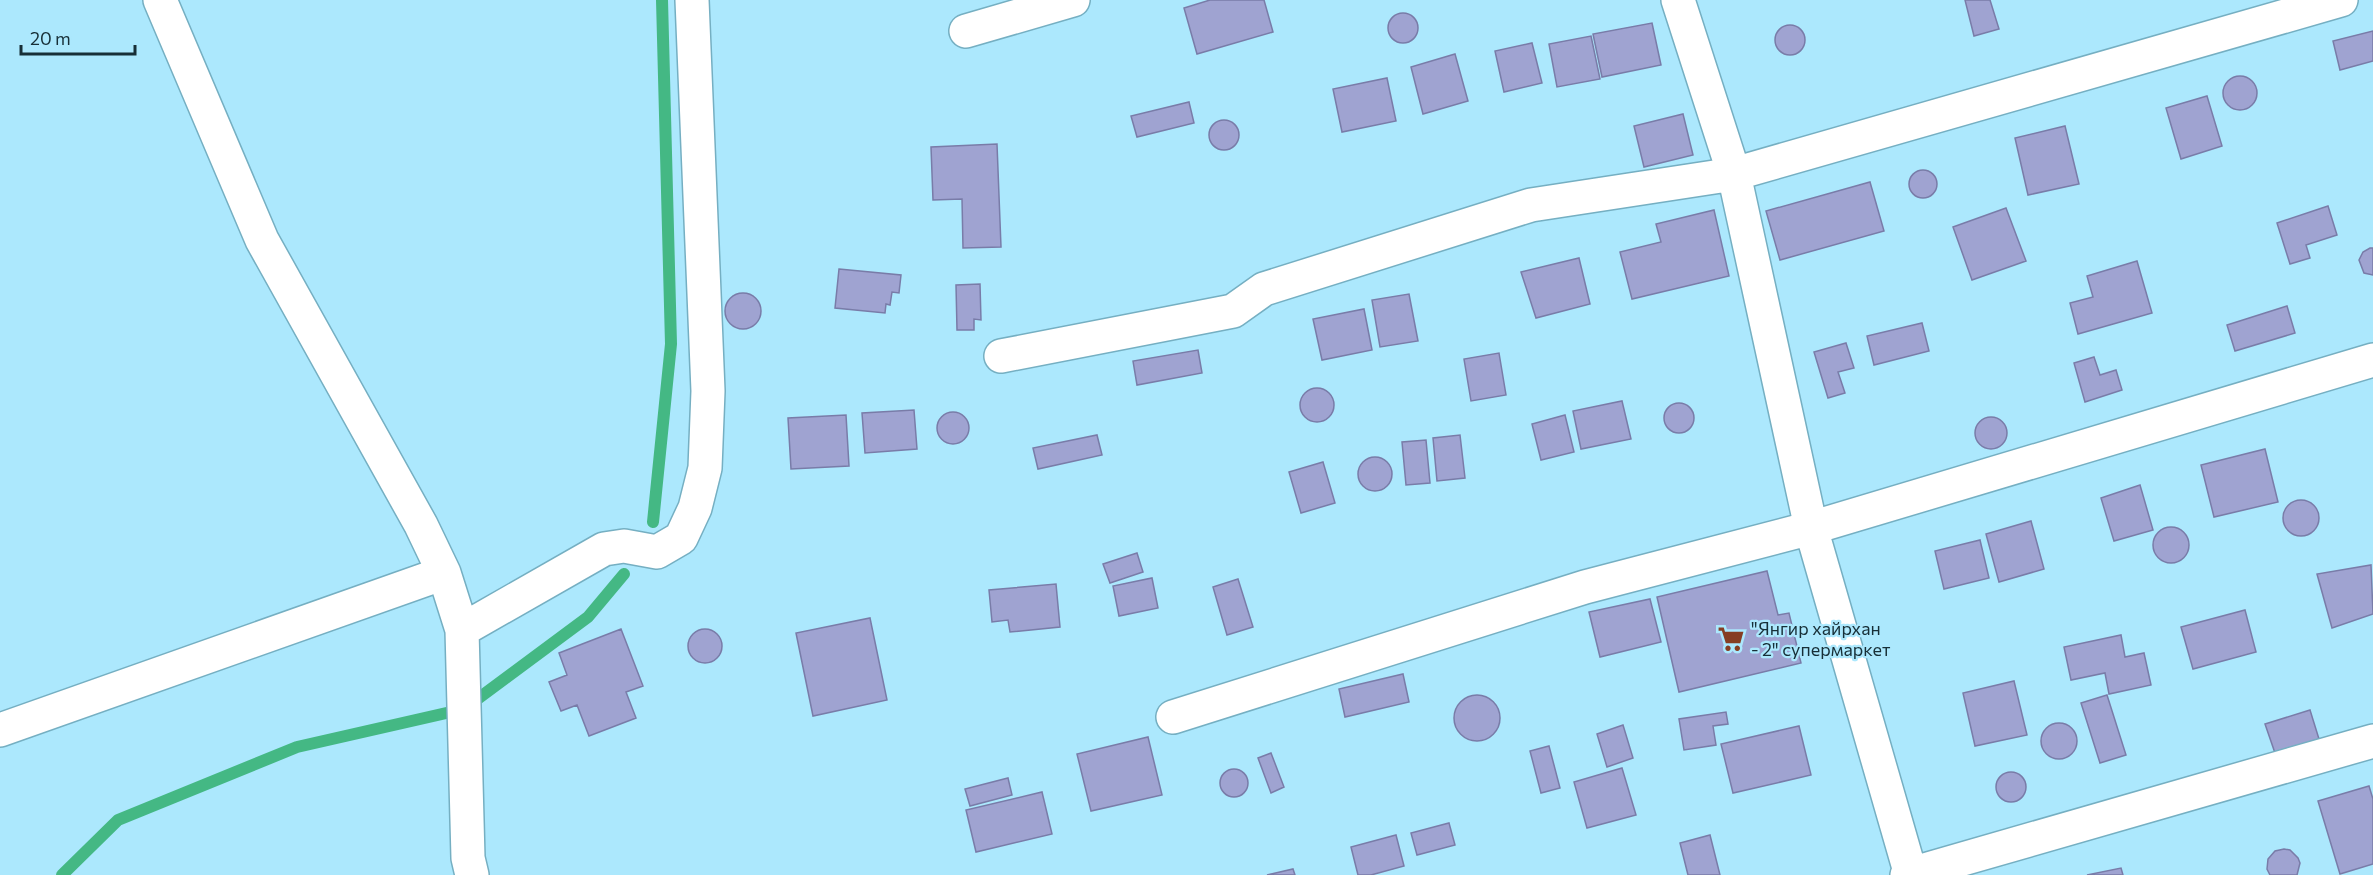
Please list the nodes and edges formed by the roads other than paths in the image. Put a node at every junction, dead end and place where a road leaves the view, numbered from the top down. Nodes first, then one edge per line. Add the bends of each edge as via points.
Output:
1 (160, 0) edge
2 (692, 0) edge
3 (1073, 0) edge
4 (1678, 0) edge
5 (2341, 0) edge
6 (966, 31) dead end
7 (1734, 174) junction
8 (1001, 356) dead end
9 (2373, 360) edge
10 (1811, 528) junction
11 (444, 573) junction
12 (462, 630) junction
13 (1173, 717) dead end
14 (0, 730) edge
15 (2373, 741) edge
16 (472, 875) edge
17 (1910, 875) edge

1 - 11 street via 262,240
2 - 12 street via 708,391 705,468 695,508 681,538 657,552 624,546 603,549
3 - 6 street
4 - 7 street
5 - 7 street
7 - 8 street via 1531,205 1264,289 1233,310
7 - 10 street
9 - 10 street
10 - 13 street via 1586,587
10 - 17 street
11 - 12 street
11 - 14 street
12 - 16 street via 468,858
15 - 17 street

